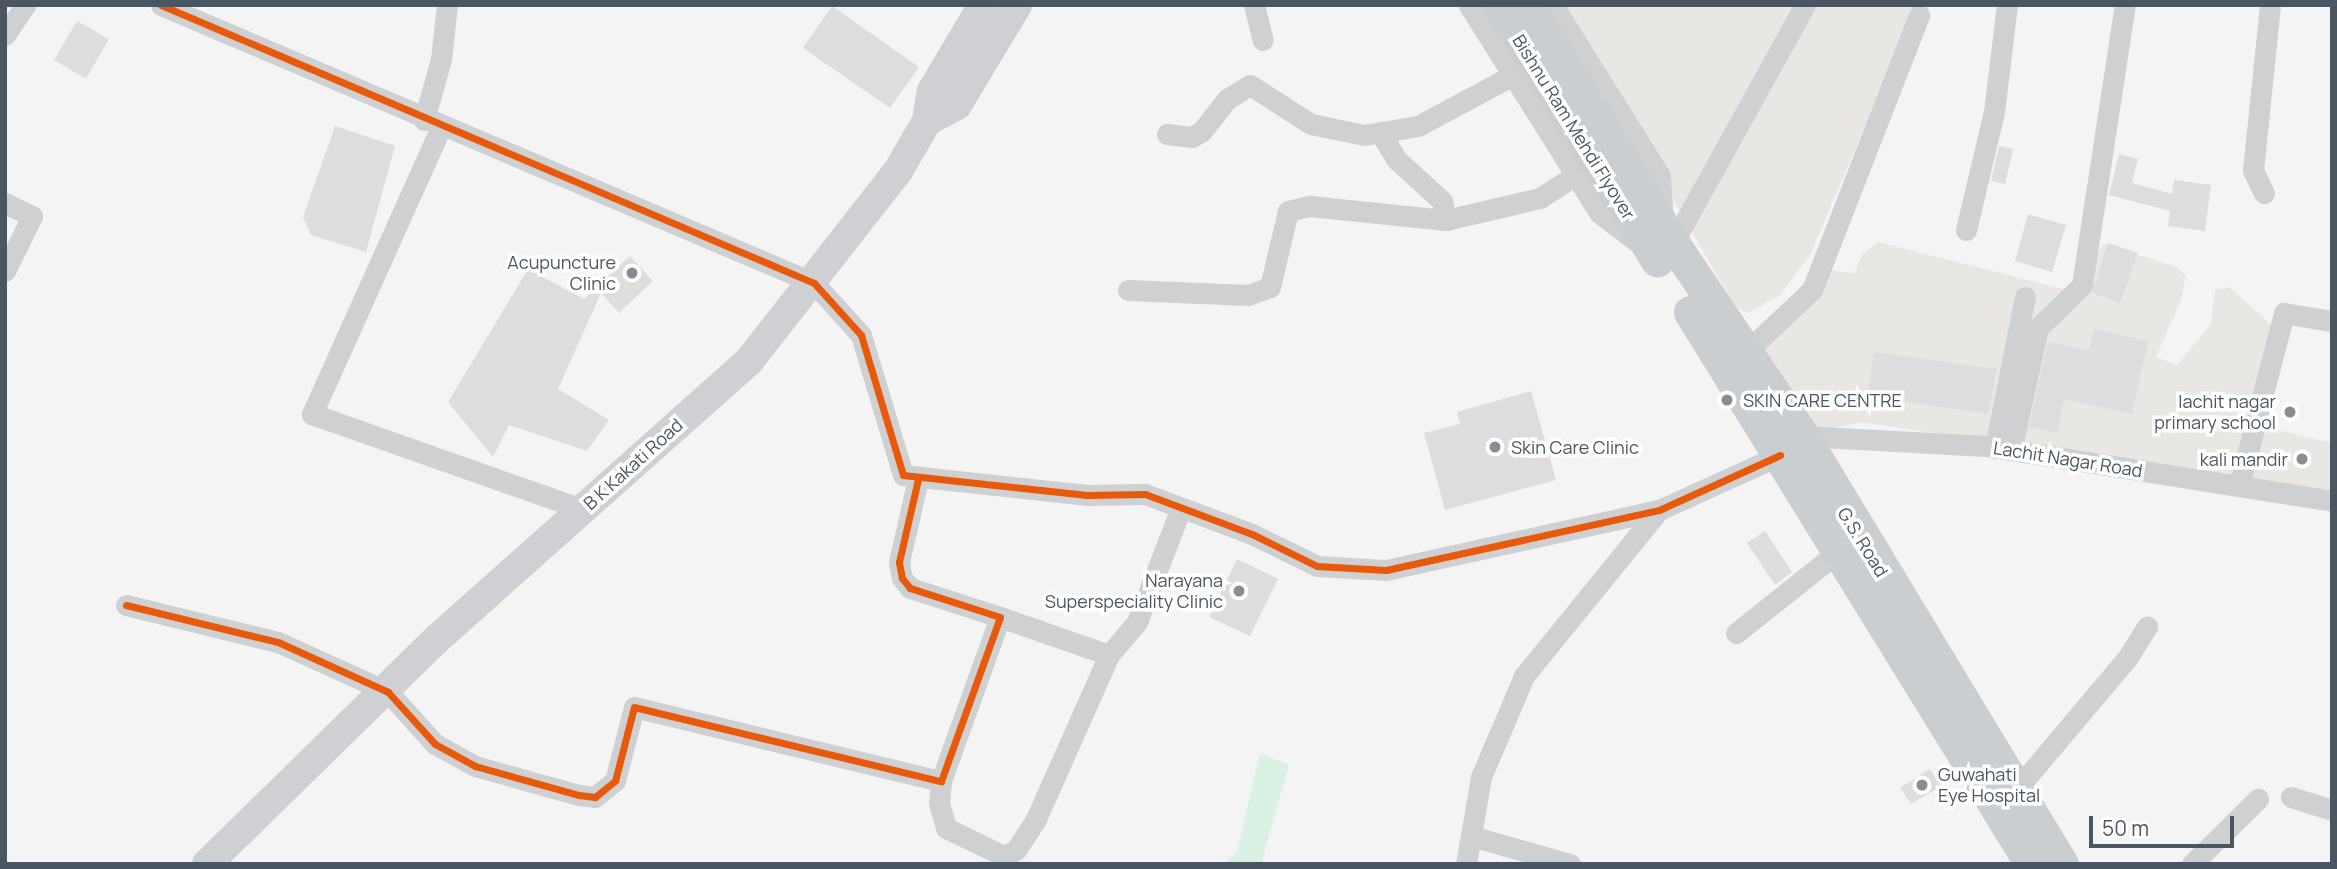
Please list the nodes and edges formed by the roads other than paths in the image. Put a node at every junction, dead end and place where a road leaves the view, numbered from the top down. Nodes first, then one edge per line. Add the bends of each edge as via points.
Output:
1 (25, 5) edge
2 (161, 5) edge
3 (447, 5) edge
4 (983, 5) edge
5 (1017, 5) edge
6 (1254, 5) edge
7 (1472, 5) edge
8 (1498, 5) edge
9 (1528, 5) edge
10 (1550, 5) edge
11 (1805, 5) edge
12 (2007, 5) edge
13 (2124, 5) edge
14 (2270, 5) edge
15 (1919, 15) dead end
16 (5, 34) edge
17 (1263, 40) dead end
18 (1515, 74) junction
19 (927, 121) junction
20 (433, 124) junction
21 (1380, 132) junction
22 (1167, 135) dead end
23 (1577, 174) junction
24 (1628, 189) junction
25 (2264, 193) dead end
26 (5, 203) edge
27 (1446, 220) junction
28 (1966, 230) dead end
29 (1661, 238) junction
30 (5, 271) edge
31 (814, 283) junction
32 (1128, 290) dead end
33 (2025, 297) dead end
34 (2332, 321) edge
35 (1744, 354) junction
36 (1791, 446) junction
37 (2003, 449) junction
38 (918, 479) junction
39 (2239, 486) junction
40 (2332, 501) edge
41 (1181, 508) junction
42 (582, 509) junction
43 (1659, 510) junction
44 (1839, 551) junction
45 (127, 605) dead end
46 (1000, 617) junction
47 (2147, 627) dead end
48 (1736, 633) dead end
49 (1109, 655) junction
50 (388, 692) junction
51 (941, 781) junction
52 (2016, 790) junction
53 (2291, 797) dead end
54 (2258, 799) dead end
55 (2332, 810) edge
56 (1471, 836) junction
57 (2189, 863) edge
58 (207, 864) edge
59 (1466, 864) edge
60 (1570, 864) edge
61 (2031, 864) edge
62 (2062, 864) edge

1 - 16 street
2 - 20 street
3 - 20 street
4 - 19 main road, B K Kakati Road via 932,91
5 - 19 main road via 957,105
6 - 17 street
7 - 18 street
8 - 24 main road, Bishnu Ram Mehdi Flyover
9 - 24 main road, Bishnu Ram Mehdi Flyover
10 - 29 street via 1658,177
11 - 29 street
12 - 28 street via 1994,112
13 - 37 street via 2082,285 2038,328
14 - 25 street via 2253,170
15 - 35 street via 1812,290
18 - 21 street via 1418,126
18 - 23 street
19 - 31 main road, B K Kakati Road via 898,171
20 - 31 street
20 - 42 street via 312,414
21 - 22 street via 1364,135 1311,124 1250,85 1227,99 1202,131 1192,137
21 - 27 street via 1396,159 1442,201
23 - 27 street via 1540,198
23 - 29 street via 1602,212
24 - 29 main road, Bishnu Ram Mehdi Flyover
26 - 30 street via 32,216
27 - 32 street via 1299,208 1288,211 1270,288 1248,295
29 - 35 main road, G.S. Road
29 - 36 main road, G.S. Road
31 - 38 street via 861,335 904,475
31 - 42 main road, B K Kakati Road via 749,361
33 - 37 street
34 - 39 street via 2284,313
35 - 36 main road, G.S. Road
36 - 37 street, Lachit Nagar Road
36 - 43 street
36 - 44 main road, G.S. Road
36 - 52 main road, G.S. Road
37 - 39 street, Lachit Nagar Road
38 - 41 street via 1087,495 1145,494
38 - 46 street via 899,562 902,578 910,589
39 - 40 street, Lachit Nagar Road
41 - 43 street via 1252,534 1317,566 1387,570
41 - 49 street via 1137,622
42 - 50 main road, B K Kakati Road via 437,639
43 - 56 street via 1524,676 1481,777
44 - 48 street
44 - 61 main road, G.S. Road
45 - 50 street via 278,642
46 - 49 street
46 - 51 street
47 - 52 street via 2128,657
49 - 51 street via 1036,820 1016,850 1004,856 946,828 939,803
50 - 51 street via 435,744 475,766 579,795 595,797 615,781 634,706
50 - 58 main road, B K Kakati Road via 298,770
52 - 62 main road, G.S. Road
53 - 55 street
54 - 57 street
56 - 59 street
56 - 60 street

